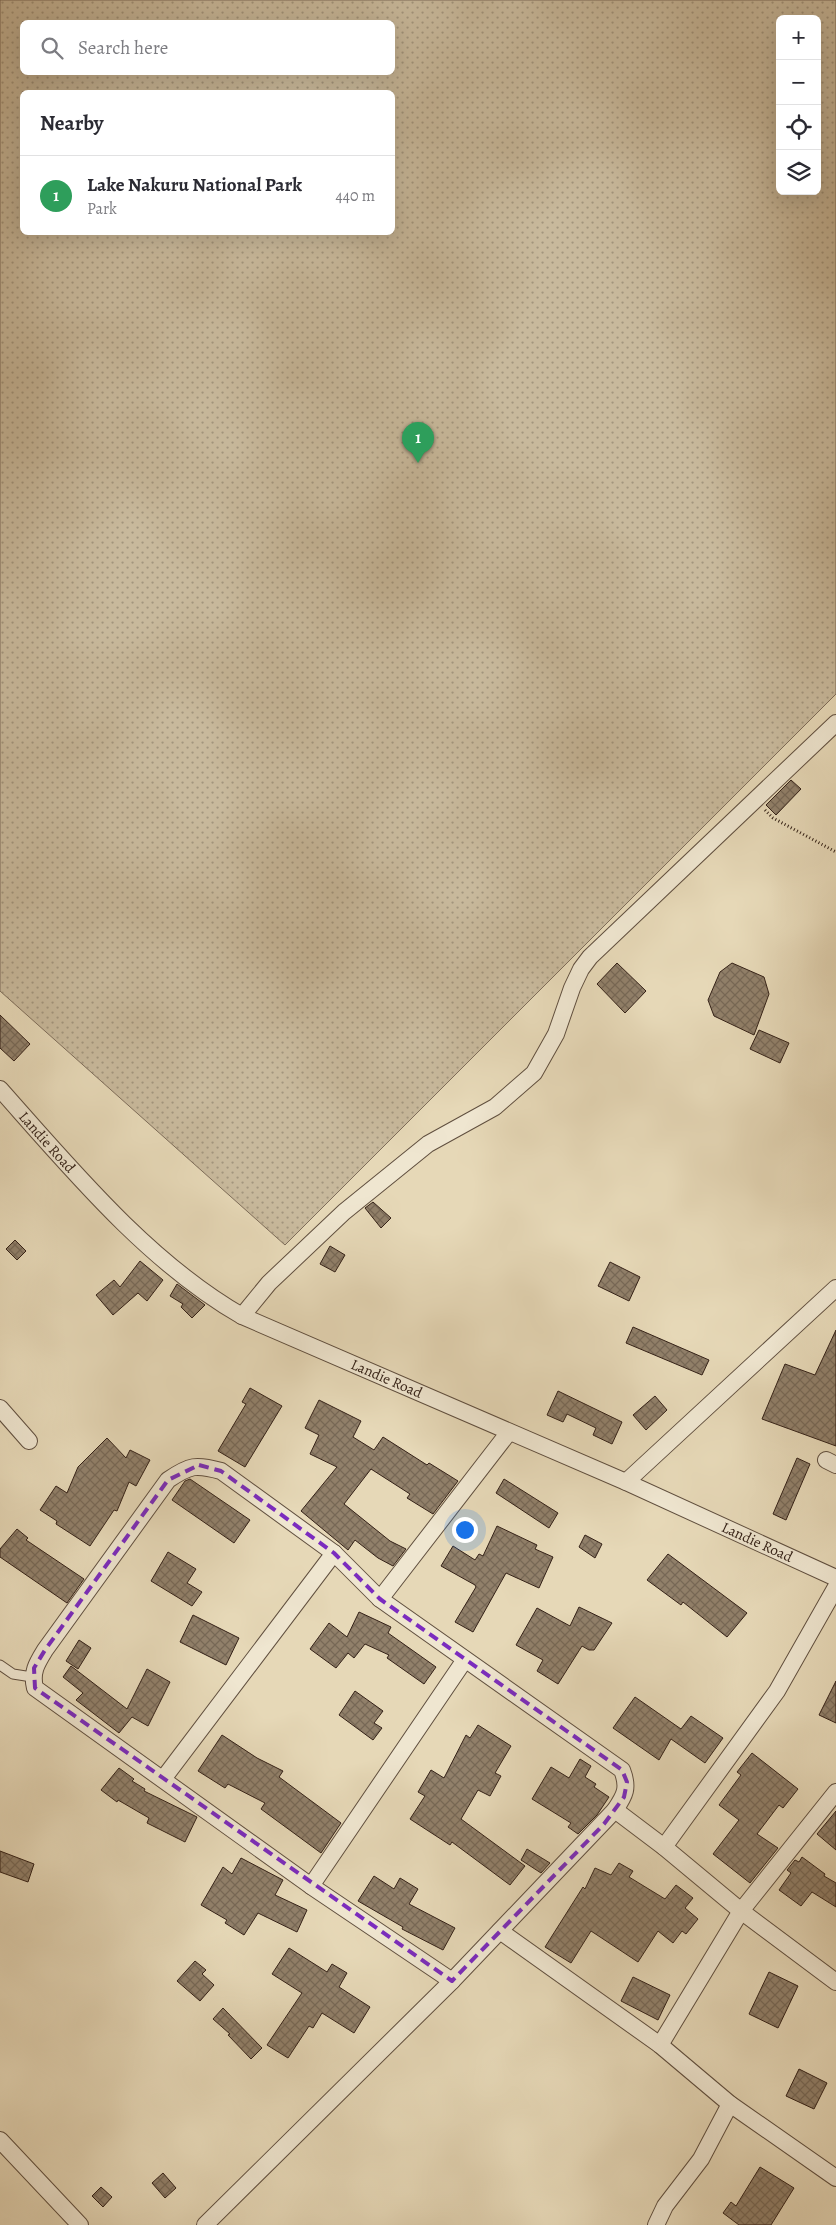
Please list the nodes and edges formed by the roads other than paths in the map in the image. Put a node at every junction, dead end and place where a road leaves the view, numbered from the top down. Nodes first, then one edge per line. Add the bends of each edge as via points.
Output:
1 (836, 723) edge
2 (0, 1089) edge
3 (833, 1297) edge
4 (242, 1316) junction
5 (0, 1408) edge
6 (509, 1432) junction
7 (29, 1441) dead end
8 (626, 1482) junction
9 (334, 1553) junction
10 (836, 1578) edge
11 (836, 1587) edge
12 (380, 1599) junction
13 (464, 1661) junction
14 (0, 1665) edge
15 (32, 1677) junction
16 (163, 1779) junction
17 (836, 1792) edge
18 (615, 1810) junction
19 (664, 1847) junction
20 (311, 1886) junction
21 (741, 1911) junction
22 (500, 1931) junction
23 (452, 1981) junction
24 (836, 1982) edge
25 (660, 2045) junction
26 (730, 2104) junction
27 (0, 2140) edge
28 (836, 2178) edge
29 (80, 2225) edge
30 (205, 2225) edge
31 (656, 2225) edge

1 - 4 street via 590,957 581,969 556,1034 534,1073 495,1107 428,1144 344,1212 268,1283
2 - 4 street, Landie Road via 85,1185 175,1269 211,1298
3 - 8 street
4 - 6 street, Landie Road
5 - 7 street
6 - 8 street, Landie Road
6 - 12 street
8 - 10 street, Landie Road
9 - 12 street
9 - 15 street via 221,1470 199,1465 185,1469 168,1480 45,1650
9 - 16 street
11 - 19 street via 778,1691
12 - 13 street
13 - 18 street via 622,1770 627,1782 624,1796
13 - 20 street
14 - 15 lane via 13,1674
15 - 16 street via 35,1688
16 - 20 street
17 - 21 street
18 - 19 street
18 - 22 street
19 - 21 street
20 - 23 street
21 - 24 street
21 - 25 street
22 - 23 street
22 - 25 street
23 - 30 street
25 - 26 street
26 - 28 street
26 - 31 street via 702,2159 665,2206
27 - 29 street

